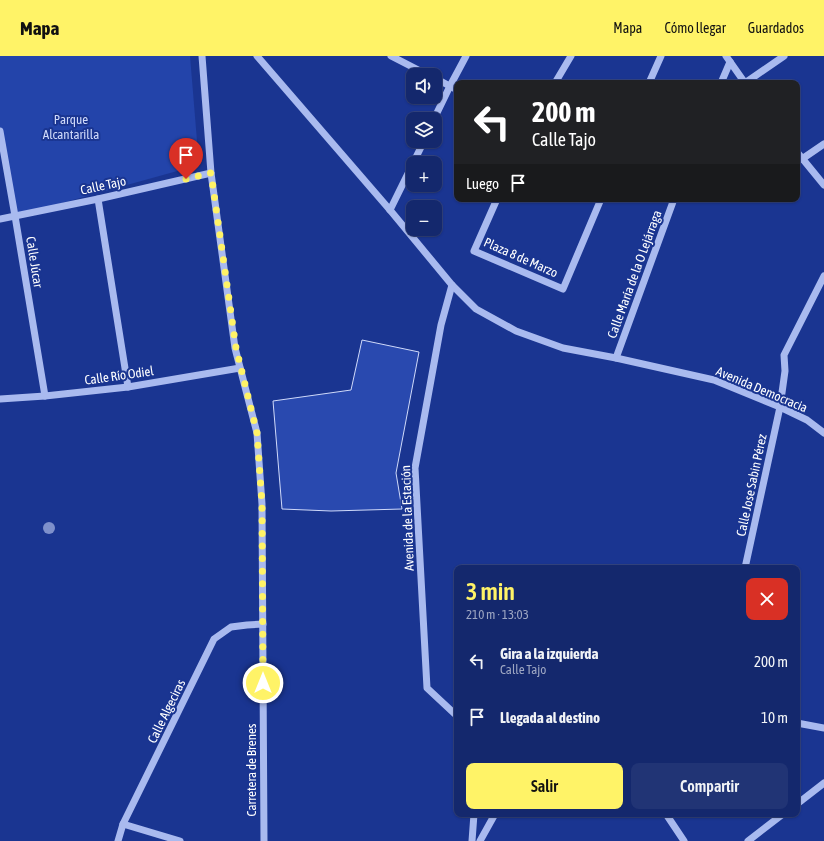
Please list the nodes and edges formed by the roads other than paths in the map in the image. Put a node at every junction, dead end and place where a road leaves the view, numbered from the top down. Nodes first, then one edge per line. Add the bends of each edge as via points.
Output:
1 (202, 56) edge
2 (257, 56) edge
3 (391, 56) edge
4 (466, 56) edge
5 (571, 56) edge
6 (661, 56) edge
7 (784, 56) edge
8 (728, 59) edge
9 (414, 68) edge
10 (557, 80) edge
11 (650, 80) edge
12 (722, 80) edge
13 (743, 80) edge
14 (749, 80) edge
15 (442, 82) edge
16 (450, 86) junction
17 (454, 88) edge
18 (437, 112) edge
19 (0, 131) edge
20 (824, 144) edge
21 (421, 148) edge
22 (800, 156) edge
23 (802, 159) junction
24 (211, 173) junction
25 (824, 185) edge
26 (98, 199) junction
27 (496, 202) edge
28 (600, 202) edge
29 (673, 202) edge
30 (390, 210) junction
31 (15, 216) junction
32 (0, 219) edge
33 (824, 276) edge
34 (452, 285) junction
35 (616, 358) junction
36 (240, 368) junction
37 (128, 387) junction
38 (45, 396) junction
39 (0, 399) edge
40 (780, 407) junction
41 (824, 432) edge
42 (746, 565) edge
43 (263, 624) junction
44 (454, 713) edge
45 (800, 724) edge
46 (824, 728) edge
47 (824, 783) edge
48 (800, 802) edge
49 (474, 817) edge
50 (493, 817) edge
51 (668, 817) edge
52 (780, 817) edge
53 (123, 824) junction
54 (118, 841) edge
55 (180, 841) edge
56 (264, 841) edge
57 (472, 841) edge
58 (480, 841) edge
59 (684, 841) edge
60 (748, 841) edge

1 - 24 street, Carretera de Brenes
2 - 30 street, Avenida Democracia
3 - 9 street
4 - 16 street
5 - 10 street
6 - 11 street
7 - 14 street
8 - 12 street
8 - 13 street
15 - 16 street
16 - 17 street
16 - 18 street
19 - 31 street, Calle Júcar
20 - 23 street
21 - 30 street
22 - 23 street
23 - 25 street
24 - 26 street, Calle Tajo
24 - 36 street, Carretera de Brenes
26 - 31 street, Calle Tajo
26 - 37 street
27 - 28 street, Plaza 8 de Marzo via 474,251 563,289
29 - 35 street, Calle María de la O Lejárraga
30 - 34 street, Avenida Democracia
31 - 32 street, Calle Tajo
31 - 38 street, Calle Júcar
33 - 40 street, Calle Jose Sabin Pérez via 784,355 785,370
34 - 35 street, Avenida Democracia via 476,309 516,331 563,348
34 - 44 street, Avenida de la Estación via 441,325 415,468 427,688
35 - 40 street, Avenida Democracia via 714,380
36 - 37 street, Calle Río Odiel
36 - 43 street, Carretera de Brenes via 257,433 262,504
37 - 38 street, Calle Río Odiel
38 - 39 street, Calle Río Odiel
40 - 41 street, Avenida Democracia via 808,420
40 - 42 street, Calle Jose Sabin Pérez
43 - 53 street, Calle Algeciras via 230,627 214,639
43 - 56 street, Carretera de Brenes
45 - 46 street
47 - 48 street
49 - 57 street
50 - 58 street
51 - 59 street
52 - 60 street
53 - 54 street, Calle Algeciras
53 - 55 street

